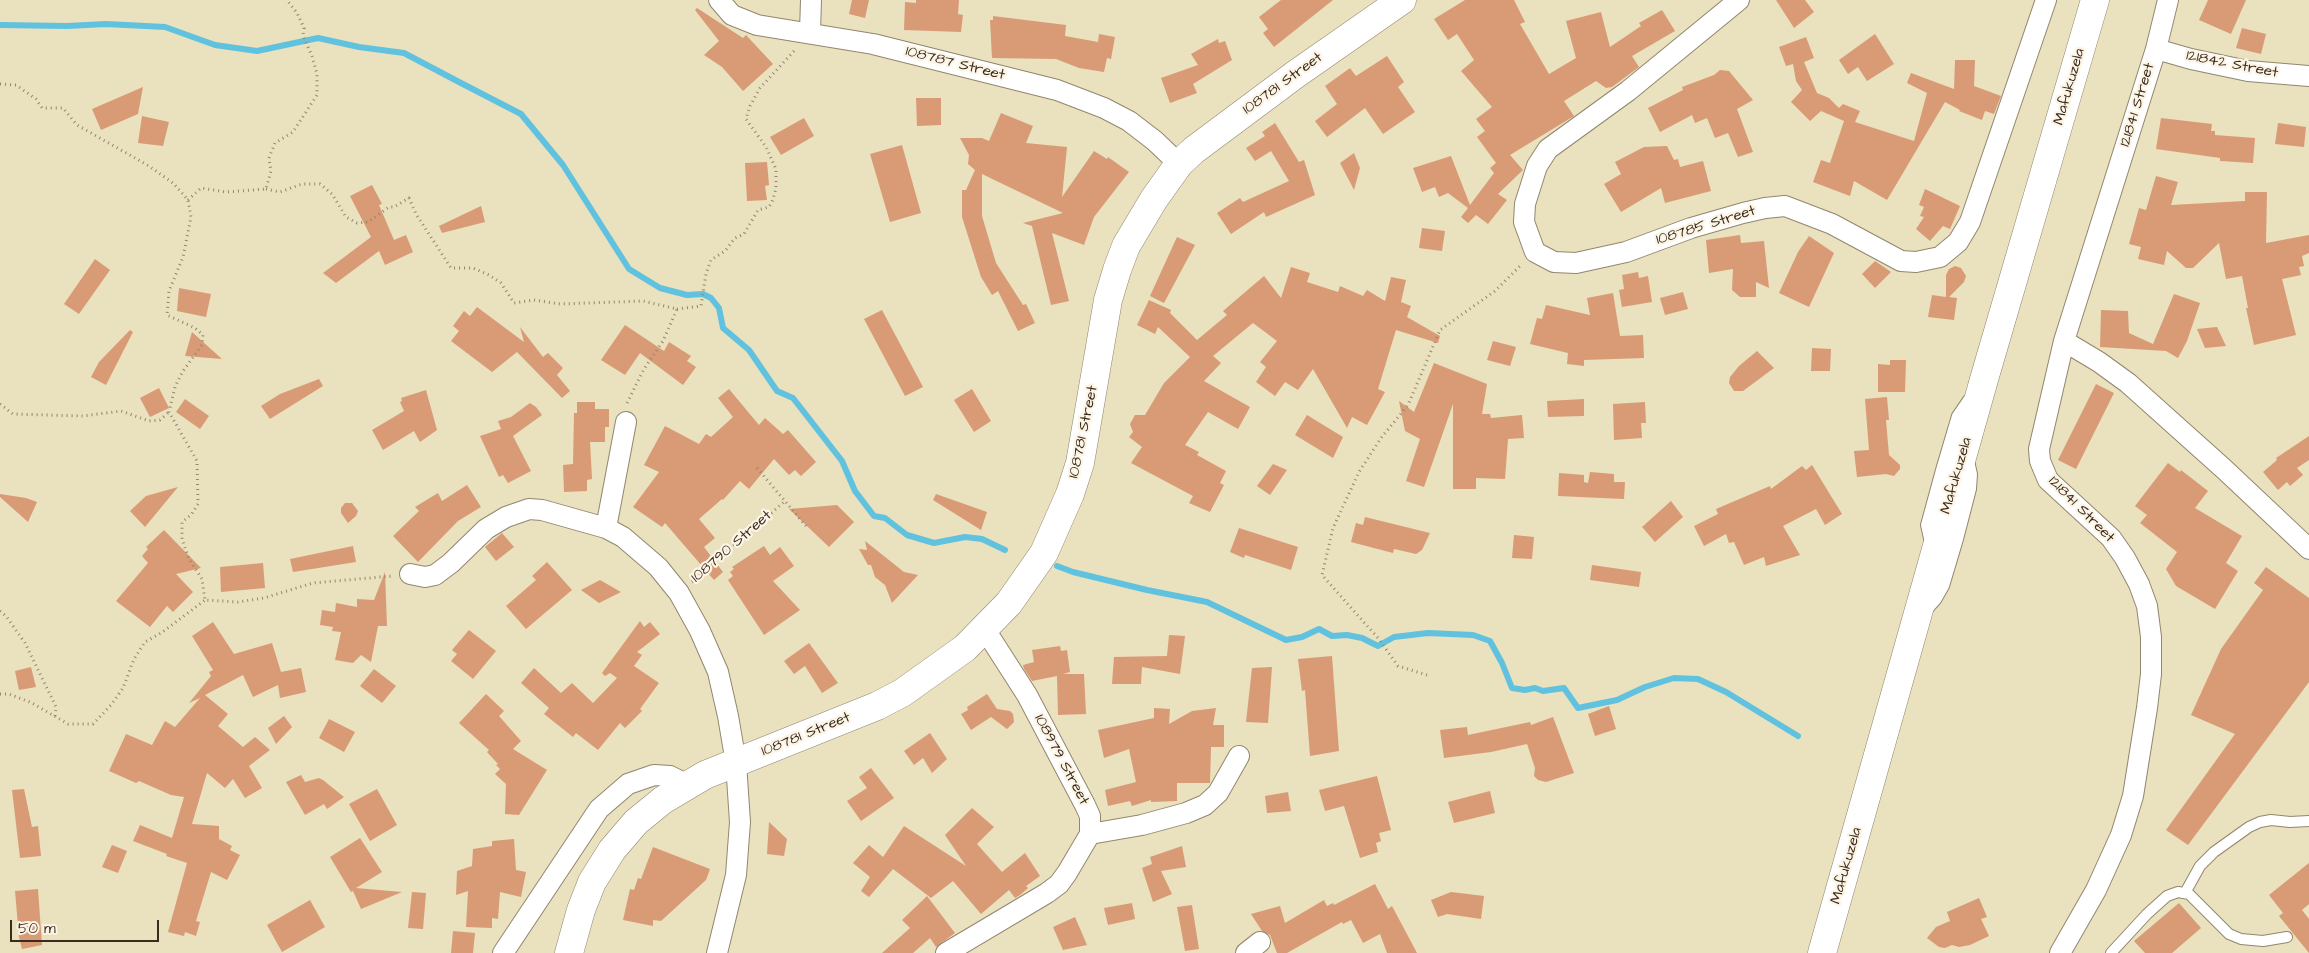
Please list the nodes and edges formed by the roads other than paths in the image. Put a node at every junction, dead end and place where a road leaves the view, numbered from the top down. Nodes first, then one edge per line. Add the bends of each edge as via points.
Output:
1 (719, 0) edge
2 (811, 0) edge
3 (1402, 0) edge
4 (1739, 0) edge
5 (2046, 0) edge
6 (2095, 0) edge
7 (2168, 0) edge
8 (810, 32) junction
9 (2156, 48) junction
10 (2285, 75) junction
11 (2309, 76) edge
12 (2309, 90) edge
13 (1180, 164) junction
14 (2064, 341) junction
15 (1985, 376) junction
16 (626, 422) road end
17 (1965, 448) junction
18 (606, 528) junction
19 (2309, 549) edge
20 (1934, 558) junction
21 (410, 574) road end
22 (1919, 612) junction
23 (984, 628) junction
24 (1239, 756) dead end
25 (736, 763) junction
26 (688, 785) junction
27 (2309, 821) edge
28 (1090, 834) junction
29 (2184, 893) junction
30 (2287, 937) dead end
31 (502, 953) edge
32 (569, 953) edge
33 (717, 953) edge
34 (946, 953) edge
35 (1822, 953) edge
36 (2060, 953) edge
37 (2111, 953) edge

1 - 8 street, 108787 Street via 732,15 744,22
2 - 8 street
3 - 13 street, 108781 Street via 1296,74
4 - 5 street, 108785 Street via 1628,91 1548,149 1537,166 1525,204 1524,222 1535,252 1554,262 1576,263 1626,252 1743,213 1785,206 1832,224 1901,261 1940,258 1958,242 1970,222
6 - 15 street, Mafukuzela
7 - 9 street, 121841 Street
8 - 13 street, 108787 Street via 873,44 1057,90 1130,121
9 - 10 street, 121842 Street via 2248,71
9 - 14 street, 121841 Street
10 - 11 street, 121842 Street
10 - 12 street
13 - 23 street, 108781 Street via 1138,225 1117,270 1108,300 1080,463 1060,520 1029,577
14 - 19 street via 2128,383
14 - 36 street, 121841 Street via 2043,426 2040,461 2048,480 2111,538 2126,558 2146,606 2151,637 2151,674 2141,754 2122,834 2096,890
15 - 17 street, Mafukuzela
15 - 20 lane via 1958,416 1941,470 1926,524
16 - 18 street
17 - 20 street, Mafukuzela
17 - 22 lane via 1972,474 1971,489 1958,539 1944,586 1928,609
18 - 21 street, 108790 Street via 529,509 506,516 486,529 435,575
18 - 25 street, 108790 Street via 624,537 658,567 679,594 700,631 718,672
20 - 22 street, Mafukuzela
22 - 35 street, Mafukuzela
23 - 25 street, 108781 Street via 965,648 902,693
23 - 28 street, 108979 Street via 1028,696 1085,805 1090,816
24 - 28 street via 1218,793 1205,805 1124,830
25 - 26 street, 108781 Street
25 - 33 street, 108790 Street via 740,822 736,875
26 - 31 street via 670,776 654,775 628,784 599,809
26 - 32 street, 108781 Street via 636,822 612,850 592,882
27 - 29 lane via 2271,820 2249,827 2200,866
28 - 34 street via 1059,884
29 - 30 lane via 2189,894 2229,934 2263,941
29 - 37 lane via 2168,896

